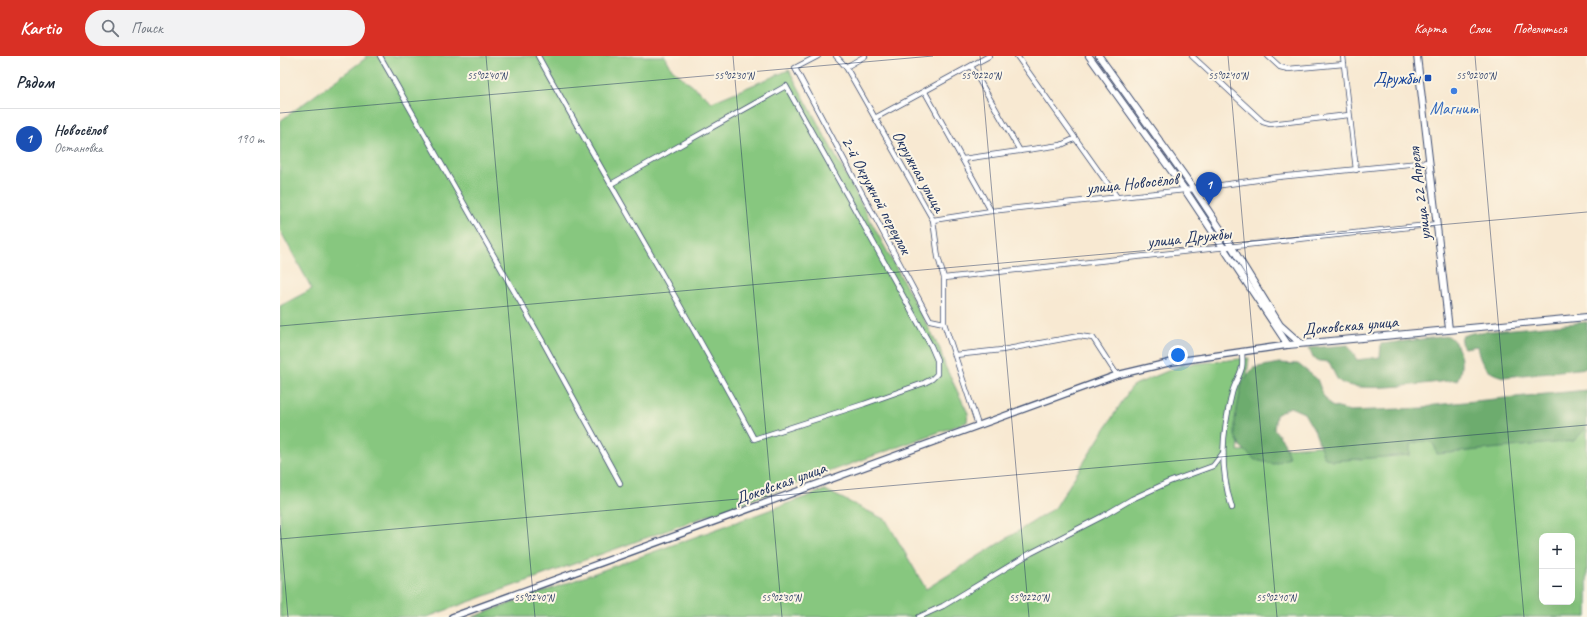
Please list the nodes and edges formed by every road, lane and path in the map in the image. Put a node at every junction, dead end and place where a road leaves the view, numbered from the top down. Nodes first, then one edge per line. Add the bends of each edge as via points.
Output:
1 (380, 56) edge
2 (538, 56) edge
3 (818, 56) edge
4 (836, 56) edge
5 (865, 56) edge
6 (989, 56) edge
7 (1017, 56) edge
8 (1089, 56) edge
9 (1099, 56) edge
10 (1192, 56) edge
11 (1268, 56) edge
12 (1343, 56) edge
13 (1417, 56) edge
14 (1344, 64) junction
15 (971, 66) junction
16 (846, 67) junction
17 (925, 92) junction
18 (1349, 115) junction
19 (875, 118) junction
20 (1074, 139) junction
21 (1020, 151) junction
22 (963, 159) junction
23 (1429, 162) junction
24 (1356, 170) junction
25 (611, 184) junction
26 (1194, 189) junction
27 (1185, 190) junction
28 (1117, 197) junction
29 (991, 211) junction
30 (933, 220) junction
31 (1437, 224) junction
32 (1222, 246) junction
33 (1230, 246) junction
34 (944, 278) junction
35 (1587, 317) edge
36 (944, 323) junction
37 (1449, 329) junction
38 (1300, 343) junction
39 (1288, 345) junction
40 (1242, 351) junction
41 (955, 355) junction
42 (1117, 375) junction
43 (978, 425) junction
44 (1223, 453) junction
45 (620, 483) dead end
46 (1232, 508) dead end
47 (452, 617) edge
48 (919, 617) edge

1 - 45 street
2 - 25 street
3 - 36 street, 2-й Окружной переулок via 795,68 930,320
4 - 16 street, Окружная улица
5 - 16 street
6 - 15 street
7 - 20 street
8 - 27 main road
9 - 26 main road
10 - 18 street via 1263,122 1270,124
11 - 14 street via 1280,67 1288,70
12 - 14 street
13 - 23 main road, улица 22 Апреля
14 - 18 street
15 - 17 street
15 - 21 street
16 - 19 street, Окружная улица
17 - 19 street
17 - 22 street
18 - 24 street
19 - 30 street, Окружная улица
20 - 21 street via 1061,145
20 - 28 street
21 - 22 street
22 - 29 street
23 - 24 street, улица Новосёлов
23 - 31 main road, улица 22 Апреля
24 - 26 street, улица Новосёлов via 1278,177
25 - 25 street via 754,439 924,383 937,374 937,360 931,346 786,86
26 - 27 street, улица Новосёлов
26 - 33 main road
27 - 28 street, улица Новосёлов
27 - 32 main road
28 - 29 street, улица Новосёлов
29 - 30 street, улица Новосёлов
30 - 34 street, Окружная улица
31 - 33 street, улица Дружбы
31 - 37 main road, улица 22 Апреля
32 - 33 street, улица Дружбы
32 - 34 street, улица Дружбы
32 - 39 main road
33 - 38 main road via 1280,325
34 - 36 street, Окружная улица
35 - 37 main road, Доковская улица
36 - 41 street, Окружная улица
37 - 38 main road, Доковская улица
38 - 39 main road, Доковская улица
39 - 40 street, Доковская улица
40 - 42 street, Доковская улица via 1172,362
40 - 44 street via 1242,366 1226,420
41 - 42 street via 1002,350 1079,336 1093,338
41 - 43 street, Окружная улица
42 - 43 street, Доковская улица
43 - 47 street, Доковская улица
44 - 46 street via 1225,486
44 - 48 street via 1214,466 1132,499 1031,553 943,606

